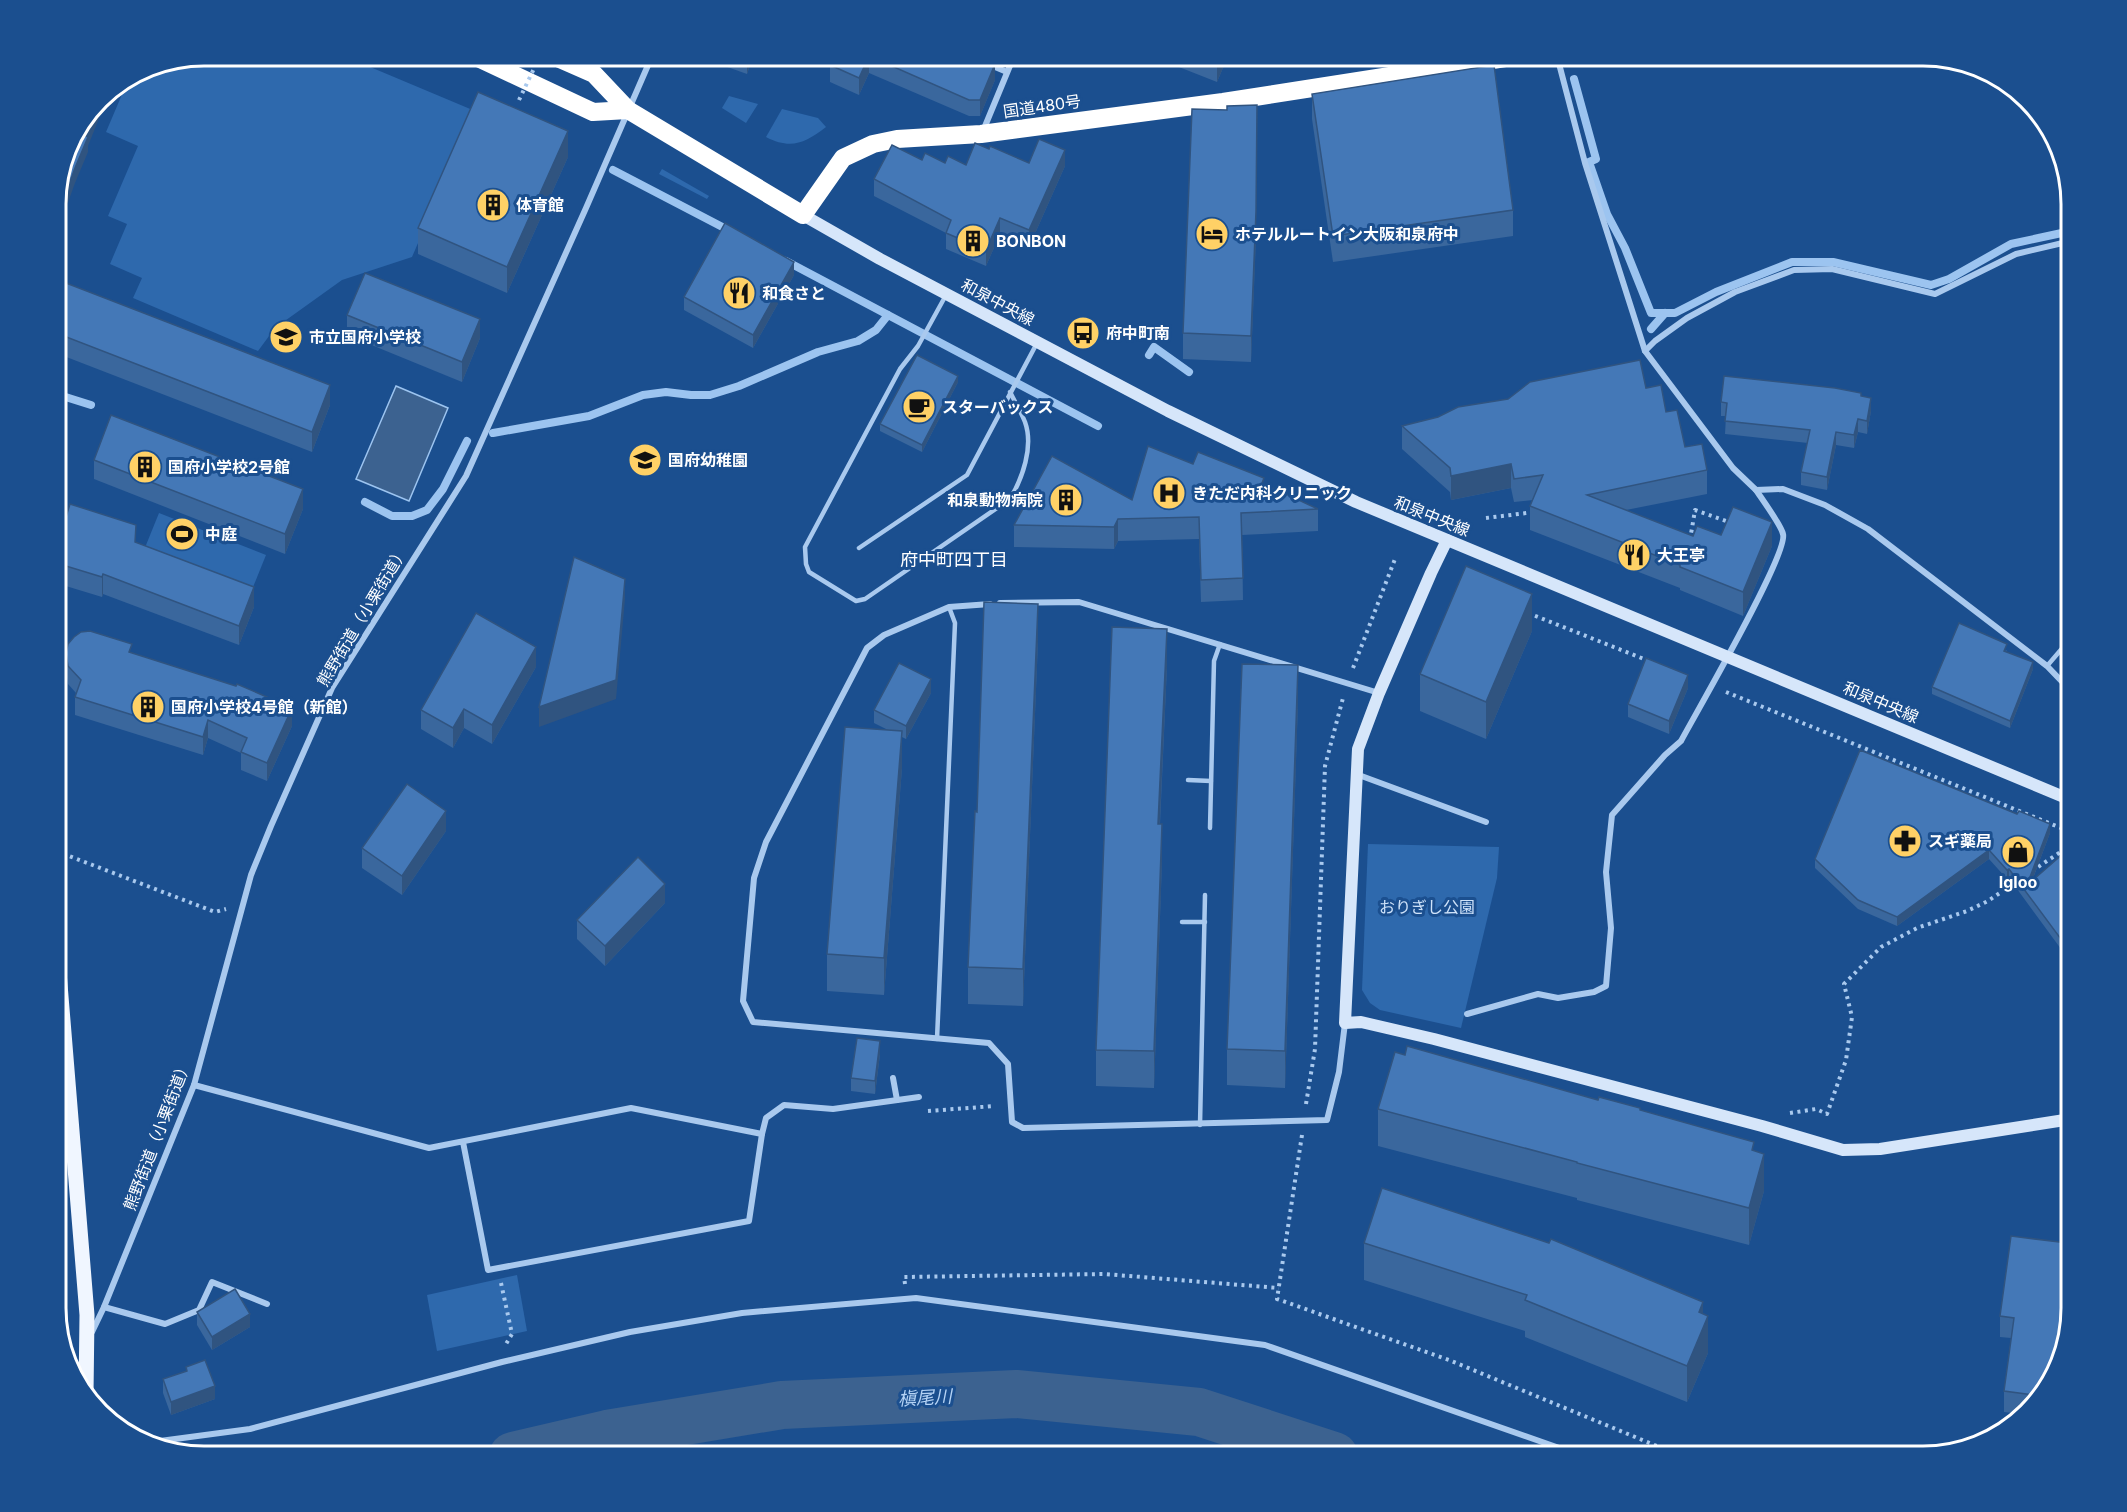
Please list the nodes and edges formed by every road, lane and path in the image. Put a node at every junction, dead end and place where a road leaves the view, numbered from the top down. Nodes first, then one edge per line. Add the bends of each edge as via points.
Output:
1 (495, 66) edge
2 (535, 66) edge
3 (576, 66) edge
4 (648, 66) edge
5 (992, 66) edge
6 (1010, 66) edge
7 (1454, 66) edge
8 (1560, 66) edge
9 (1007, 72) junction
10 (519, 100) dead end
11 (628, 110) junction
12 (981, 134) junction
13 (803, 215) junction
14 (2061, 244) edge
15 (947, 293) junction
16 (1038, 341) junction
17 (1645, 351) junction
18 (1010, 392) junction
19 (1756, 490) junction
20 (1536, 512) edge
21 (1486, 518) dead end
22 (1736, 523) edge
23 (1447, 540) junction
24 (1690, 541) edge
25 (859, 548) dead end
26 (1395, 559) dead end
27 (949, 607) junction
28 (1524, 611) edge
29 (1220, 644) junction
30 (2061, 650) edge
31 (1727, 657) junction
32 (1656, 664) edge
33 (2047, 666) junction
34 (2061, 680) edge
35 (1348, 682) junction
36 (1711, 686) junction
37 (1379, 693) junction
38 (1356, 774) junction
39 (1188, 780) dead end
40 (1211, 781) junction
41 (2061, 795) edge
42 (1486, 822) dead end
43 (1210, 828) dead end
44 (2061, 828) edge
45 (2061, 852) edge
46 (66, 855) edge
47 (1206, 895) dead end
48 (243, 904) junction
49 (1182, 922) dead end
50 (1205, 922) junction
51 (1467, 1014) dead end
52 (1345, 1023) junction
53 (937, 1039) junction
54 (66, 1050) edge
55 (893, 1078) dead end
56 (194, 1085) junction
57 (919, 1097) joint
58 (897, 1100) junction
59 (1011, 1106) junction
60 (2061, 1121) edge
61 (1303, 1122) junction
62 (1200, 1125) junction
63 (1762, 1125) junction
64 (762, 1134) junction
65 (66, 1140) edge
66 (463, 1142) junction
67 (74, 1143) junction
68 (498, 1268) junction
69 (1280, 1288) junction
70 (906, 1299) junction
71 (267, 1304) dead end
72 (104, 1307) junction
73 (86, 1343) junction
74 (502, 1362) junction
75 (86, 1380) edge
76 (165, 1440) edge
77 (1553, 1446) edge
78 (1658, 1446) edge

1 - 11 highway via 593,112
2 - 10 path, bridge
3 - 11 highway via 594,74
4 - 11 street, 熊野街道（小栗街道）
5 - 9 street
6 - 9 street
7 - 12 highway, 国道480号
8 - 17 street via 1585,163
9 - 12 street
11 - 13 highway
11 - 48 street, 熊野街道（小栗街道） via 466,476 332,688 271,826
12 - 13 highway, 国道480号 via 873,144 843,158
13 - 15 street, 和泉中央線
14 - 17 street via 2016,254 1935,294 1832,269 1794,270 1735,292 1697,312
15 - 16 street, 和泉中央線
15 - 18 lane via 900,369 805,547 809,572 856,601 865,599 1010,500 1021,481 1028,441 1026,424
16 - 18 lane
16 - 23 street, 和泉中央線 via 1178,416 1356,502
17 - 19 street via 1732,468
18 - 25 lane via 967,475
19 - 31 street via 1784,534 1782,548
19 - 33 street via 1783,489 1825,505 1868,529
20 - 21 path
22 - 24 path via 1695,510
23 - 31 street, 和泉中央線
23 - 37 street
26 - 35 path
27 - 29 street via 1079,602
27 - 53 lane via 955,623
27 - 53 street via 884,635 867,648 766,842 754,878 742,1001 753,1022
28 - 32 path
29 - 35 street
29 - 40 lane via 1214,661
30 - 33 lane
31 - 36 street
31 - 41 street, 和泉中央線
33 - 34 street
35 - 37 street
35 - 61 path via 1325,766 1315,1049
36 - 44 path
36 - 51 street via 1681,741 1612,815 1606,872 1611,928 1606,986 1558,998 1538,994
37 - 38 street via 1358,749
38 - 42 street
38 - 52 street
39 - 40 lane
40 - 43 lane
45 - 63 path via 1988,901 1917,928 1881,947 1844,984 1852,1017 1846,1060 1827,1114 1816,1109 1778,1115
46 - 48 path via 215,912
47 - 50 lane
48 - 56 street, 熊野街道（小栗街道）
49 - 50 lane
50 - 62 lane
52 - 61 street via 1339,1072 1327,1120
52 - 63 street via 1361,1022 1424,1037
53 - 59 street via 989,1043 1008,1064
54 - 67 main road
55 - 58 street
56 - 66 street via 429,1148
56 - 72 street, 熊野街道（小栗街道）
57 - 58 street
57 - 59 path via 922,1112
58 - 64 street via 832,1109 784,1105 766,1118
59 - 62 street via 1012,1122 1023,1128
60 - 63 street via 1880,1149 1843,1150
61 - 62 street
61 - 69 path
64 - 66 street via 631,1108
64 - 68 street via 749,1221
65 - 67 street
66 - 68 street via 488,1270
67 - 73 main road
68 - 74 path via 512,1334 502,1353
69 - 70 path via 1104,1274 904,1277
69 - 78 path via 1277,1299 1449,1360
70 - 74 street via 742,1313 630,1332
70 - 77 street via 1265,1345
71 - 72 street via 212,1282 200,1310 165,1324
72 - 73 street, 熊野街道（小栗街道）
73 - 75 main road
74 - 76 street via 250,1429

